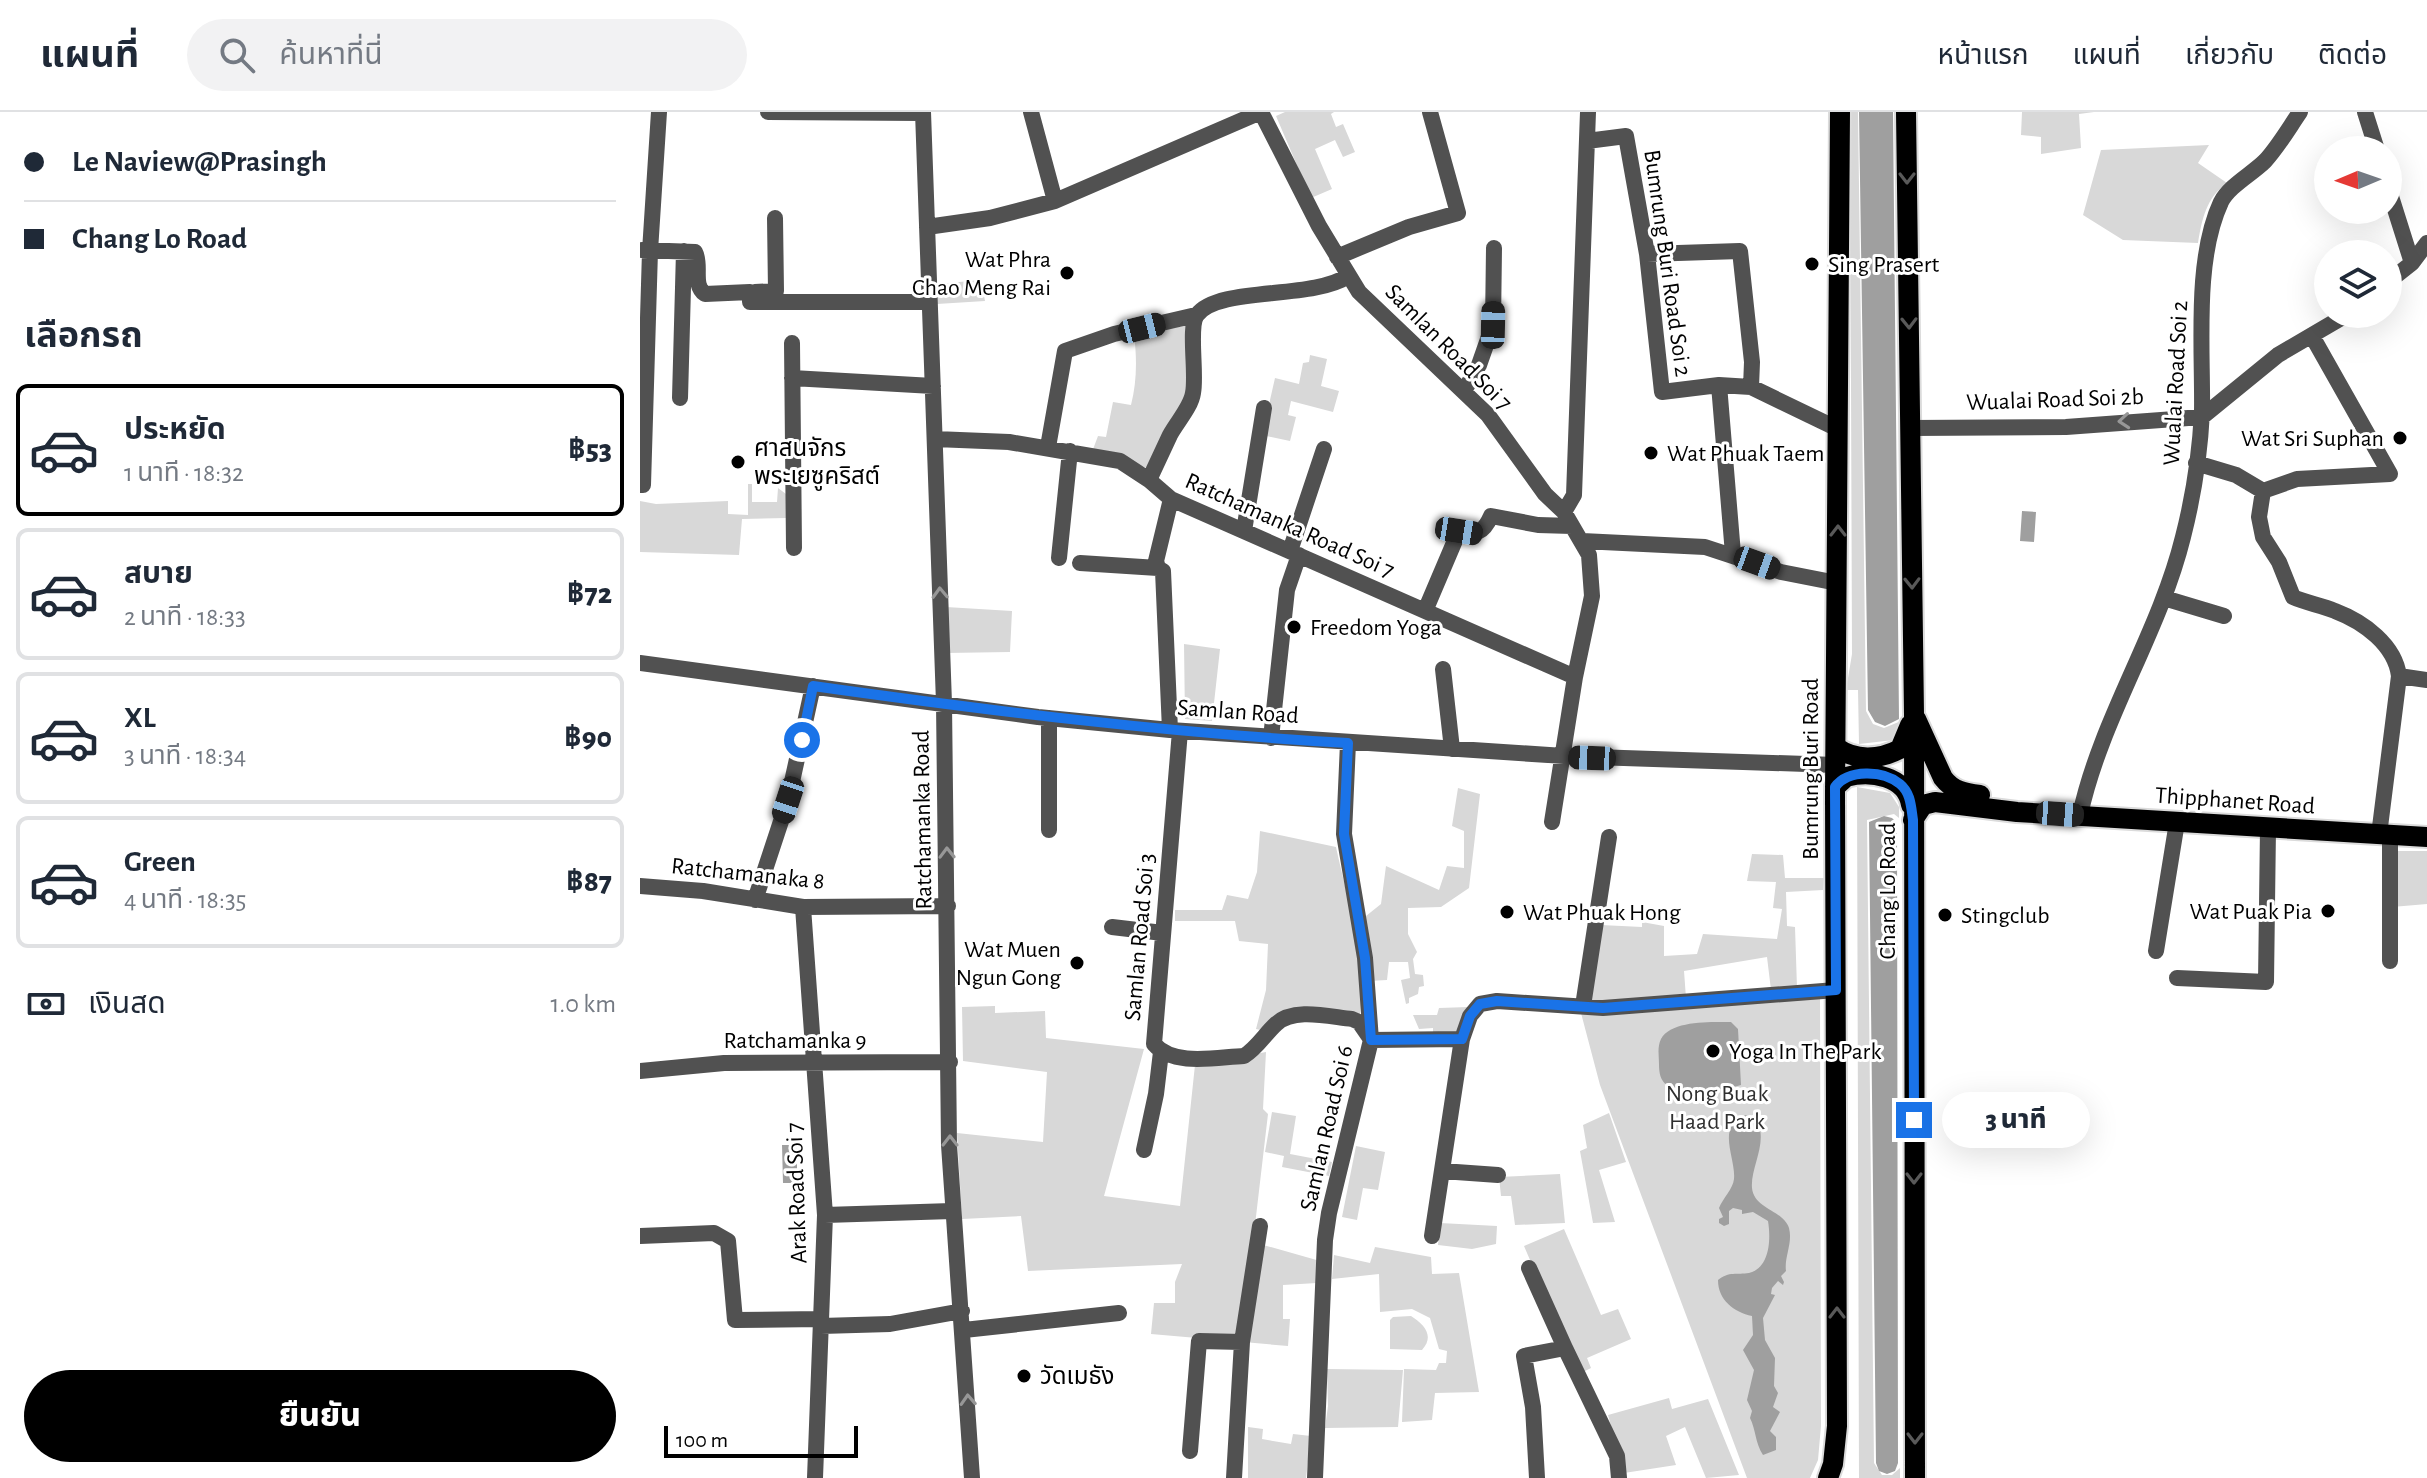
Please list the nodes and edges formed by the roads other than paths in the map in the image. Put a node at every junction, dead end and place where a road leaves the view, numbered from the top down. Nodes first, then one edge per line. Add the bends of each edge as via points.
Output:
1 (659, 112) edge
2 (768, 112) edge
3 (923, 112) edge
4 (1031, 112) edge
5 (1261, 112) edge
6 (1430, 112) edge
7 (1588, 112) edge
8 (1840, 112) edge
9 (1906, 112) edge
10 (2299, 112) edge
11 (2365, 112) edge
12 (2373, 136) edge
13 (1587, 141) junction
14 (1055, 201) junction
15 (775, 218) dead end
16 (2400, 224) edge
17 (927, 227) junction
18 (2427, 243) edge
19 (1494, 248) dead end
20 (645, 250) edge
21 (684, 251) junction
22 (1647, 254) junction
23 (1337, 257) junction
24 (2412, 263) junction
25 (2402, 271) edge
26 (1348, 276) junction
27 (750, 292) junction
28 (929, 302) junction
29 (1196, 315) junction
30 (2325, 328) edge
31 (2312, 336) junction
32 (792, 343) dead end
33 (792, 378) junction
34 (1719, 385) junction
35 (933, 386) junction
36 (1751, 387) junction
37 (1464, 391) junction
38 (680, 398) dead end
39 (1264, 408) dead end
40 (2202, 417) junction
41 (1911, 428) junction
42 (1838, 429) junction
43 (935, 439) junction
44 (1048, 447) junction
45 (1324, 449) dead end
46 (1070, 451) junction
47 (2196, 463) junction
48 (1149, 480) junction
49 (640, 485) edge
50 (2263, 491) junction
51 (1171, 499) junction
52 (1568, 519) junction
53 (1244, 531) junction
54 (1582, 541) junction
55 (794, 548) dead end
56 (1295, 553) junction
57 (1733, 554) junction
58 (1059, 558) dead end
59 (1080, 563) dead end
60 (1158, 568) junction
61 (1837, 583) junction
62 (2164, 598) junction
63 (1425, 611) junction
64 (2224, 616) dead end
65 (640, 663) edge
66 (2398, 668) junction
67 (1443, 669) dead end
68 (1575, 677) junction
69 (2427, 680) edge
70 (813, 686) junction
71 (944, 703) junction
72 (1914, 714) junction
73 (1049, 718) junction
74 (1175, 730) junction
75 (1271, 738) junction
76 (1348, 743) junction
77 (1452, 749) junction
78 (1564, 756) junction
79 (1835, 756) junction
80 (1835, 787) junction
81 (2041, 813) junction
82 (2080, 815) junction
83 (1913, 820) junction
84 (1552, 822) dead end
85 (2177, 822) junction
86 (2268, 828) junction
87 (1049, 830) dead end
88 (2384, 835) junction
89 (1609, 837) dead end
90 (2427, 837) edge
91 (640, 886) edge
92 (755, 900) junction
93 (948, 906) junction
94 (803, 907) junction
95 (1112, 927) dead end
96 (1163, 933) junction
97 (2156, 951) dead end
98 (2390, 961) dead end
99 (2177, 978) dead end
100 (1836, 990) junction
101 (1583, 1006) junction
102 (1462, 1039) junction
103 (1371, 1040) junction
104 (1161, 1052) junction
105 (950, 1062) junction
106 (815, 1064) junction
107 (640, 1071) edge
108 (1144, 1150) dead end
109 (1442, 1171) junction
110 (1498, 1175) dead end
111 (952, 1211) junction
112 (825, 1215) junction
113 (1260, 1226) dead end
114 (640, 1236) edge
115 (1432, 1236) dead end
116 (1529, 1268) dead end
117 (962, 1311) junction
118 (1119, 1313) dead end
119 (821, 1323) junction
120 (964, 1330) junction
121 (1242, 1342) junction
122 (1565, 1348) junction
123 (1190, 1451) dead end
124 (815, 1478) edge
125 (972, 1478) edge
126 (1234, 1478) edge
127 (1315, 1478) edge
128 (1537, 1478) edge
129 (1619, 1478) edge
130 (1828, 1478) edge
131 (1915, 1478) edge

1 - 20 street
2 - 3 street
3 - 17 street, Ratchamanka Road
4 - 14 street
5 - 14 street
5 - 23 street, Samlan Road Soi 7
6 - 23 street via 1458,213
7 - 13 street
8 - 42 main road, Bumrung Buri Road
9 -> 41 main road, Chang Lo Road
10 - 40 street, Wualai Road Soi 2 via 2266,160 2223,198 2213,222 2204,278
11 - 12 street
13 - 22 street, Bumrung Buri Road Soi 2 via 1626,136
13 - 52 street via 1574,495
14 - 17 street via 1004,216
15 - 27 street via 776,291
16 - 24 street
17 - 28 street, Ratchamanka Road
18 - 24 street
19 - 37 street via 1493,325
20 - 21 street
20 - 49 street
21 - 27 street via 698,256 700,292
21 - 38 street
22 - 34 street, Bumrung Buri Road Soi 2 via 1662,392
22 - 36 street via 1740,251
23 - 26 street, Samlan Road Soi 7
24 - 25 street
26 - 29 street via 1319,288 1232,298
26 - 37 street, Samlan Road Soi 7
27 - 28 street via 750,302
28 - 35 street, Ratchamanka Road
29 - 44 street via 1065,351
29 - 48 street via 1193,396
30 - 31 street
31 - 40 street via 2278,355
31 - 50 street via 2390,474 2297,479
32 - 33 street
33 - 35 street
33 - 55 street
34 - 36 street, Bumrung Buri Road Soi 2
34 - 57 street
35 - 43 street, Ratchamanka Road
36 - 42 street, Bumrung Buri Road Soi 2
37 - 52 street, Samlan Road Soi 7
39 - 53 street
40 -> 41 street, Wualai Road Soi 2b via 2066,427
40 - 47 street, Wualai Road Soi 2
41 -> 72 main road, Chang Lo Road
61 -> 42 main road, Bumrung Buri Road
43 - 44 street, Ratchamanka Road Soi 7
71 -> 43 street, Ratchamanka Road
44 - 46 street, Ratchamanka Road Soi 7
45 - 56 street
46 - 48 street, Ratchamanka Road Soi 7 via 1120,461
46 - 58 street
47 - 50 street via 2236,475
47 - 62 street, Wualai Road Soi 2 via 2183,537
48 - 51 street, Ratchamanka Road Soi 7
50 - 66 street via 2263,537 2293,597 2360,624 2385,644
51 - 53 street, Ratchamanka Road Soi 7
51 - 60 street, Samlan Road Soi 3
52 - 54 street, Samlan Road Soi 7
52 - 63 street via 1538,525 1491,516 1477,534 1459,531
53 - 56 street, Ratchamanka Road Soi 7
54 - 57 street via 1705,547
54 - 68 street, Samlan Road Soi 7 via 1589,555 1592,596
56 - 63 street, Ratchamanka Road Soi 7
56 - 75 street
57 - 61 street via 1781,572
59 - 60 street
60 - 74 street, Samlan Road Soi 3 via 1163,571
61 - 79 main road, Bumrung Buri Road
62 - 64 street
62 - 82 street, Wualai Road Soi 2 via 2095,762
63 - 68 street, Ratchamanka Road Soi 7
65 - 70 street, Samlan Road
66 - 69 street
66 - 88 street
67 - 77 street
68 - 78 street, Samlan Road Soi 7
70 - 71 street, Samlan Road
70 - 92 street via 788,800
71 - 73 street, Samlan Road
93 -> 71 street, Ratchamanka Road
72 - 79 main road via 1900,749 1887,756
72 - 81 main road, Thipphanet Road via 1949,786 1962,793 2017,800
72 - 83 main road, Chang Lo Road
73 - 74 street, Samlan Road
73 - 87 street
74 - 75 street, Samlan Road
74 - 96 street, Samlan Road Soi 3
75 - 76 street, Samlan Road
76 - 77 street, Samlan Road
76 - 103 street, Samlan Road Soi 6 via 1344,834 1365,958
77 - 78 street, Samlan Road
78 - 79 street, Samlan Road
78 - 84 street, Samlan Road Soi 7
79 - 80 main road, Bumrung Buri Road
80 - 83 main road via 1855,774 1889,778 1910,797
80 - 100 main road, Bumrung Buri Road
81 - 82 main road, Thipphanet Road
81 - 83 main road, Thipphanet Road via 1935,802 1923,805
82 - 85 main road, Thipphanet Road
83 -> 131 main road, Chang Lo Road
85 - 86 main road, Thipphanet Road
85 - 97 street
86 - 88 main road, Thipphanet Road
86 - 99 street via 2266,982
88 - 90 main road, Thipphanet Road
88 - 98 street
89 - 101 street
91 - 92 street, Ratchamanaka 8
92 - 94 street, Ratchamanaka 8
93 - 94 street, Ratchamanaka 8
93 - 105 street, Ratchamanka Road
94 - 106 street, Arak Road Soi 7
95 - 96 street
96 - 104 street, Samlan Road Soi 3 via 1154,1044
100 - 101 street
130 -> 100 main road, Bumrung Buri Road via 1837,1426
101 - 102 street via 1480,1004
102 - 103 street
102 - 109 street
103 - 104 street, Samlan Road Soi 3 via 1352,1019 1288,1016 1244,1056 1195,1058
103 - 127 street, Samlan Road Soi 6 via 1325,1240
104 - 108 street
105 - 106 street, Ratchamanka 9
111 -> 105 street, Ratchamanka Road
106 - 107 street, Ratchamanka 9 via 724,1063
106 - 112 street, Arak Road Soi 7
109 - 110 street
109 - 115 street
111 - 112 street
111 - 117 street, Ratchamanka Road
112 - 119 street, Arak Road Soi 7
113 - 121 street
114 - 119 street via 723,1236 728,1241 735,1320
116 - 122 street
117 - 119 street via 890,1324
117 - 120 street, Ratchamanka Road
118 - 120 street
119 - 124 street, Arak Road Soi 7
125 -> 120 street, Ratchamanka Road
121 - 123 street via 1199,1341
121 - 126 street
122 - 128 street via 1524,1356
122 - 129 street via 1617,1456

